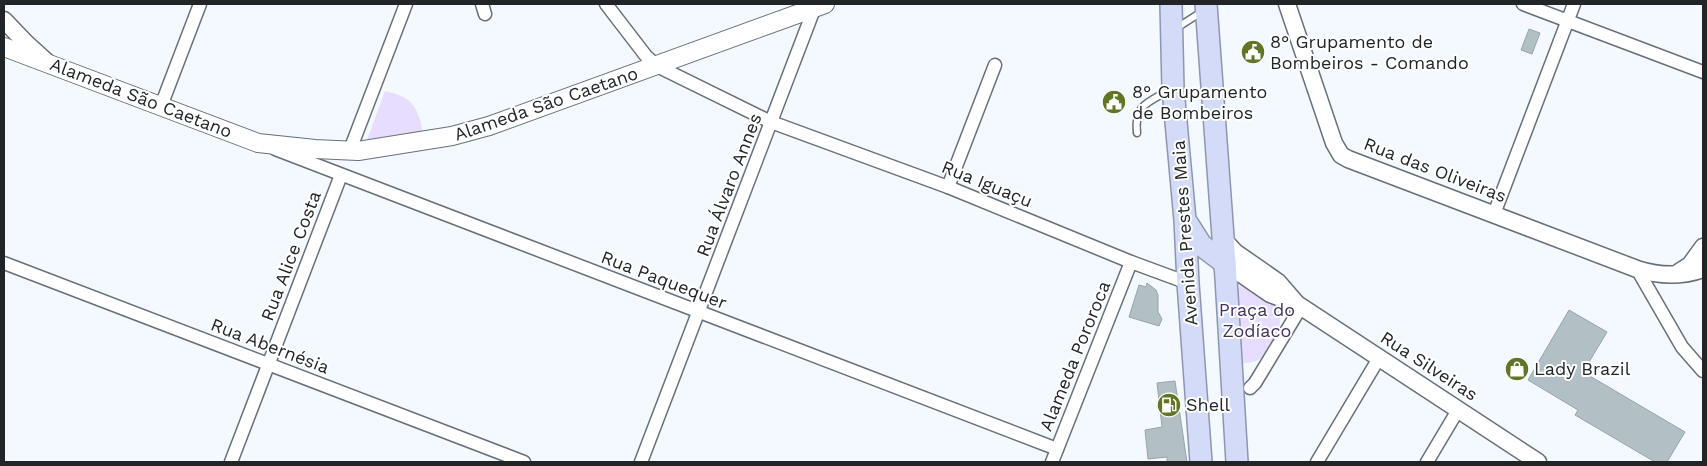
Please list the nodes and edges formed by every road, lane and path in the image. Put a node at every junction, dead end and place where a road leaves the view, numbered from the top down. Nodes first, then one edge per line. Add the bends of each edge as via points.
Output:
1 (200, 4) edge
2 (406, 4) edge
3 (606, 4) edge
4 (1171, 4) edge
5 (1287, 4) edge
6 (1524, 4) edge
7 (1574, 4) edge
8 (818, 5) edge
9 (1206, 7) edge
10 (4, 20) edge
11 (1567, 20) junction
12 (1171, 32) junction
13 (4, 46) edge
14 (48, 63) junction
15 (994, 65) dead end
16 (657, 66) junction
17 (1703, 72) edge
18 (1173, 89) junction
19 (161, 106) junction
20 (771, 122) junction
21 (1136, 133) dead end
22 (258, 143) junction
23 (350, 150) junction
24 (341, 175) junction
25 (948, 187) junction
26 (1494, 214) junction
27 (1186, 220) junction
28 (1222, 238) junction
29 (1703, 252) edge
30 (1131, 262) junction
31 (4, 263) edge
32 (1225, 263) junction
33 (1703, 269) edge
34 (1636, 270) junction
35 (1675, 275) junction
36 (1188, 283) junction
37 (1299, 305) junction
38 (699, 312) junction
39 (1379, 358) junction
40 (268, 364) junction
41 (1703, 371) edge
42 (1250, 388) dead end
43 (1458, 410) junction
44 (1057, 449) junction
45 (231, 462) edge
46 (524, 462) edge
47 (641, 462) edge
48 (1052, 462) edge
49 (1201, 462) edge
50 (1237, 462) edge
51 (1317, 462) edge
52 (1427, 462) edge
53 (1537, 462) edge

1 - 19 street
2 - 23 street
3 - 16 street
4 - 12 highway, Avenida Prestes Maia
5 - 26 street, Rua das Oliveiras via 1334,143 1341,155
6 - 11 street
7 - 11 street
8 - 16 main road, Alameda São Caetano
8 - 20 street, Rua Álvaro Annes
9 - 12 lane
9 - 28 highway, Avenida Prestes Maia
10 - 14 street
11 - 17 street
11 - 26 street
12 - 18 highway, Avenida Prestes Maia
13 - 14 main road, Alameda São Caetano
14 - 19 main road, Alameda São Caetano
15 - 25 street
16 - 20 street, Rua Iguaçu
16 - 23 main road, Alameda São Caetano via 490,126 420,142
18 - 21 lane via 1144,105 1135,119
18 - 27 highway, Avenida Prestes Maia
19 - 22 main road, Alameda São Caetano
20 - 25 street, Rua Iguaçu
20 - 38 street, Rua Álvaro Annes
22 - 23 main road, Alameda São Caetano
22 - 24 street, Rua Paquequer
24 - 38 street, Rua Paquequer
24 - 40 street, Rua Alice Costa
25 - 30 street, Rua Iguaçu
26 - 34 street, Rua das Oliveiras
27 - 32 highway via 1200,245
27 - 36 highway, Avenida Prestes Maia
28 - 32 highway, Avenida Prestes Maia
28 - 37 street, Rua Silveiras via 1235,252 1278,282
29 - 35 street
30 - 36 street, Rua Iguaçu
30 - 44 street, Alameda Pororoca
31 - 40 street, Rua Abernésia
32 - 37 street, Rua Silveiras via 1270,294
32 - 50 highway, Avenida Prestes Maia
33 - 35 street, Rua das Oliveiras
34 - 35 street, Rua das Oliveiras
34 - 41 street via 1682,347
36 - 49 highway, Avenida Prestes Maia
37 - 39 street, Rua Silveiras
37 - 42 street
38 - 44 street, Rua Paquequer
38 - 47 street, Rua Álvaro Annes
39 - 43 street, Rua Silveiras
39 - 51 street
40 - 45 street, Rua Alice Costa
40 - 46 street, Rua Abernésia
43 - 52 street
43 - 53 street, Rua Silveiras
44 - 48 street, Alameda Pororoca

